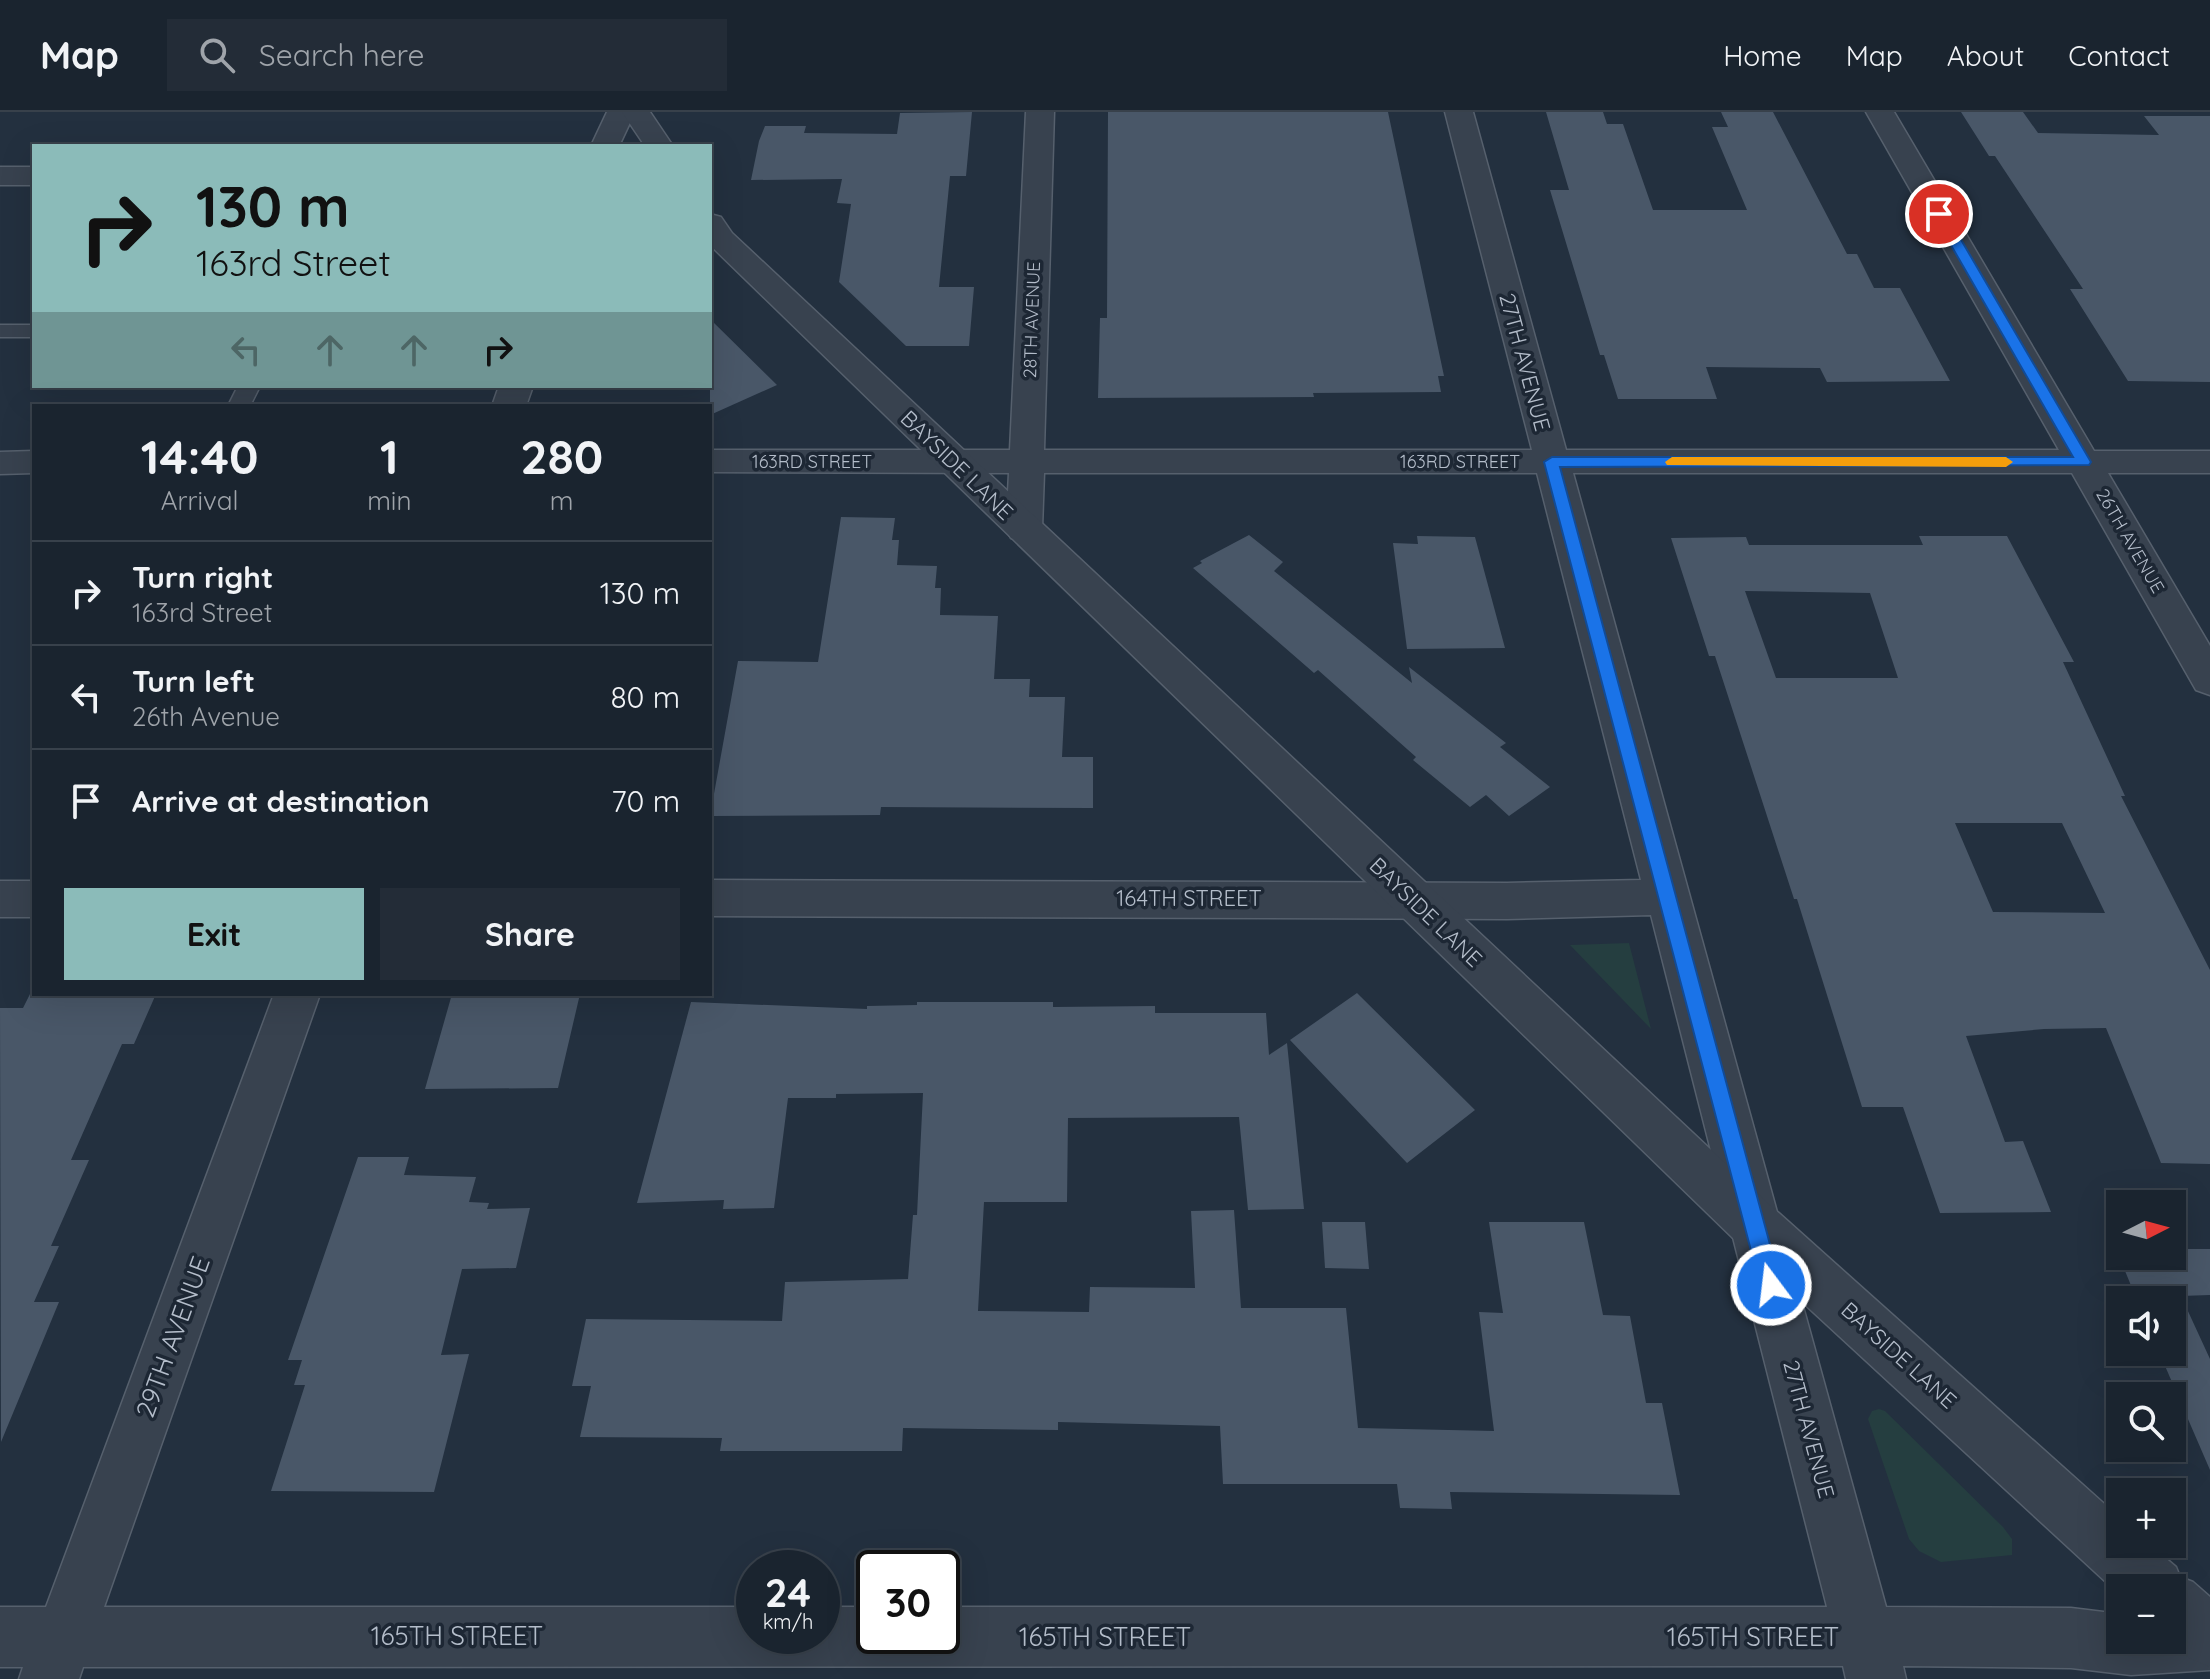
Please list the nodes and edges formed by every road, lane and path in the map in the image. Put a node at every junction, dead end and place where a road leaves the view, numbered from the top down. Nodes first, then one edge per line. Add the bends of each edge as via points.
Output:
1 (621, 112) edge
2 (636, 112) edge
3 (1040, 112) edge
4 (1459, 112) edge
5 (1880, 112) edge
6 (606, 144) edge
7 (658, 144) edge
8 (0, 176) edge
9 (32, 176) edge
10 (714, 232) edge
11 (0, 331) edge
12 (32, 331) edge
13 (712, 461) edge
14 (32, 462) edge
15 (954, 462) junction
16 (1026, 462) junction
17 (1552, 462) junction
18 (2083, 462) junction
19 (2210, 462) edge
20 (0, 463) edge
21 (1024, 529) junction
22 (2210, 680) edge
23 (1667, 897) junction
24 (712, 898) edge
25 (0, 899) edge
26 (32, 899) edge
27 (1412, 899) junction
28 (296, 996) edge
29 (1754, 1224) junction
30 (2140, 1574) edge
31 (2186, 1616) edge
32 (0, 1637) edge
33 (2210, 1639) edge
34 (57, 1658) edge
35 (1871, 1658) edge

1 - 6 street
2 - 7 street
3 - 16 street, 28TH AVENUE
4 - 17 street, 27TH AVENUE
5 - 18 street, 26TH AVENUE
8 - 9 street
10 - 15 street, BAYSIDE LANE
11 - 12 lane
13 - 15 street, 163RD STREET
14 - 20 street
15 - 16 street, 163RD STREET
15 - 21 street, BAYSIDE LANE
16 - 17 street, 163RD STREET
16 - 21 street, 28TH AVENUE
17 - 18 street, 163RD STREET
17 - 23 street, 27TH AVENUE
18 - 19 street, 163RD STREET
18 - 22 street, 26TH AVENUE
21 - 27 street, BAYSIDE LANE
23 - 27 street, 164TH STREET
23 - 29 street, 27TH AVENUE
24 - 27 street, 164TH STREET
25 - 26 street
27 - 29 street, BAYSIDE LANE
28 - 34 street, 29TH AVENUE
29 - 30 street, BAYSIDE LANE
29 - 35 street, 27TH AVENUE
31 - 33 street
32 - 34 street, 165TH STREET
33 - 35 street, 165TH STREET via 2131,1645 2071,1638
34 - 35 street, 165TH STREET

